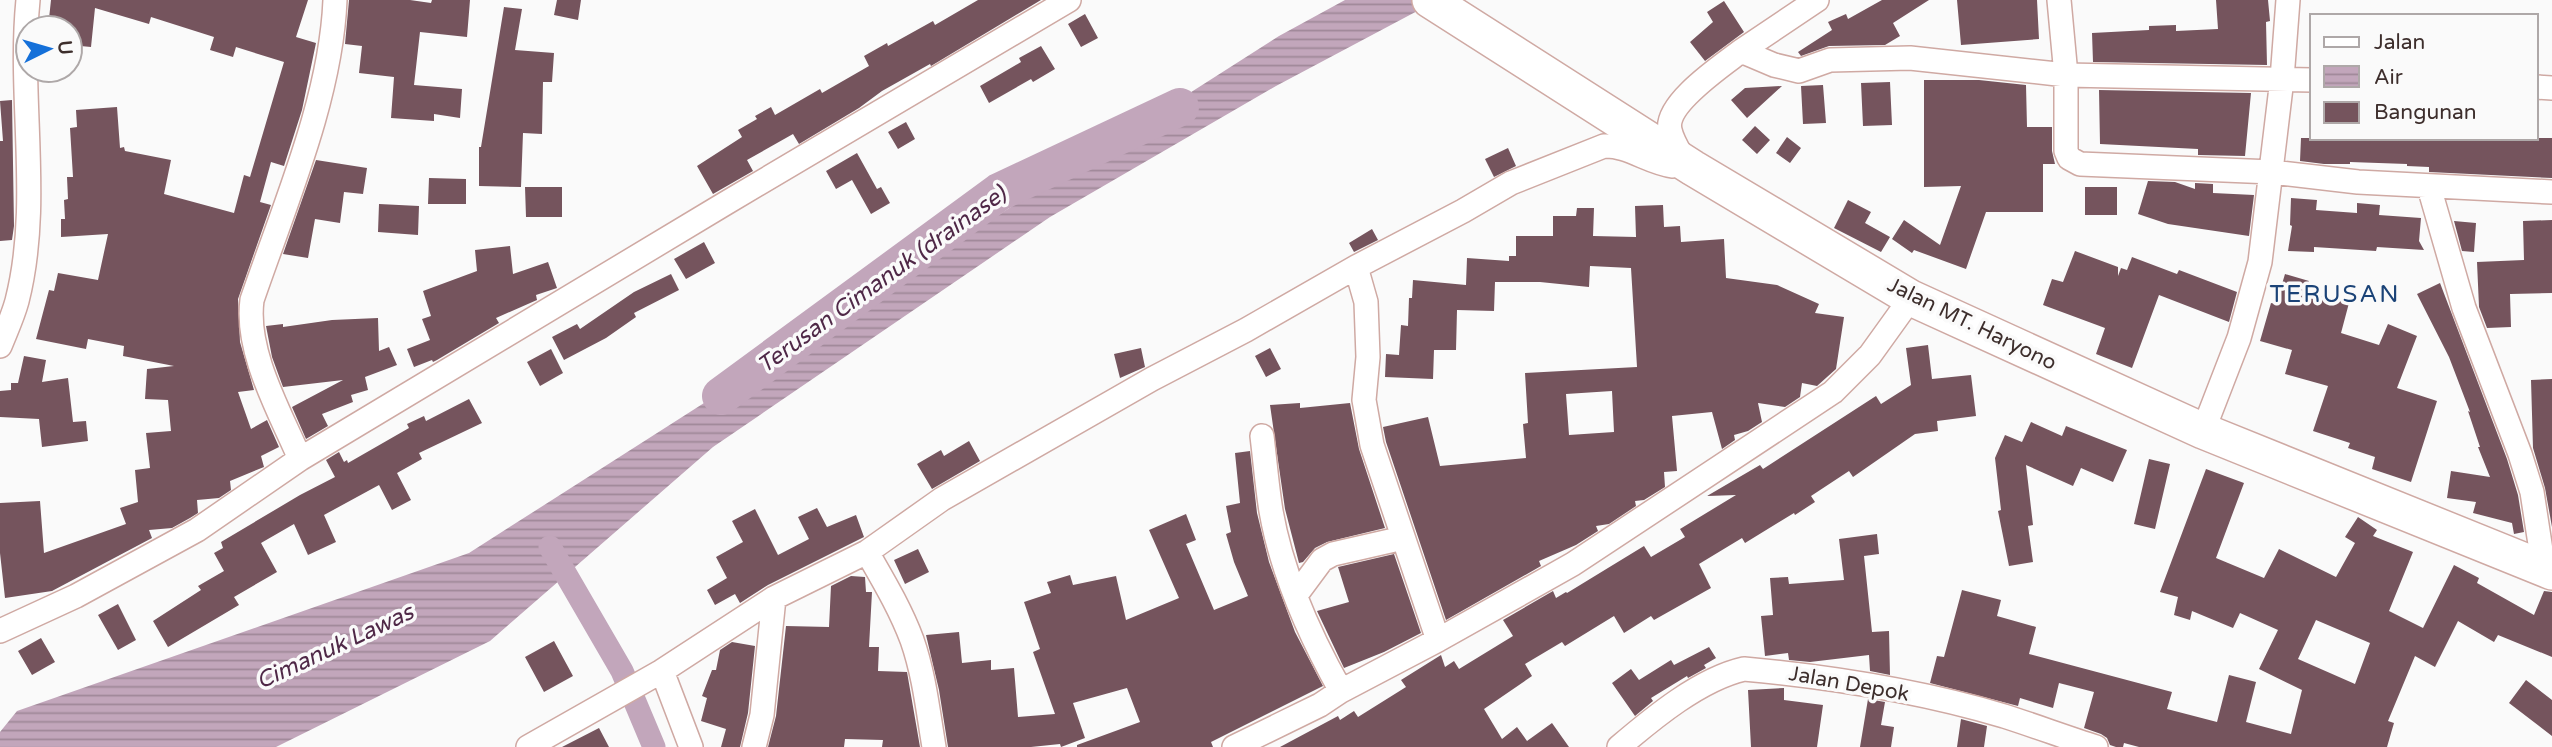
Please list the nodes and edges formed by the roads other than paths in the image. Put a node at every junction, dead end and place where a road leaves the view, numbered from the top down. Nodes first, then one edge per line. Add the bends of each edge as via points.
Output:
1 (28, 0) edge
2 (335, 0) edge
3 (1069, 0) edge
4 (1430, 0) edge
5 (1817, 0) edge
6 (2059, 0) edge
7 (2288, 0) edge
8 (1741, 51) junction
9 (2066, 75) junction
10 (2282, 79) junction
11 (2310, 80) edge
12 (1688, 164) junction
13 (2272, 173) junction
14 (2429, 187) junction
15 (2552, 192) edge
16 (1356, 267) junction
17 (1911, 298) junction
18 (0, 346) edge
19 (2203, 431) junction
20 (1262, 436) dead end
21 (299, 459) junction
22 (1403, 538) junction
23 (867, 552) junction
24 (2548, 571) edge
25 (1296, 595) junction
26 (774, 598) junction
27 (0, 631) edge
28 (1438, 640) junction
29 (662, 671) junction
30 (1341, 691) junction
31 (528, 747) edge
32 (691, 747) edge
33 (754, 747) edge
34 (933, 747) edge
35 (1234, 747) edge
36 (1619, 747) edge
37 (2096, 747) edge

1 - 18 street via 25,247 17,303
2 - 21 street via 325,81 250,313 254,346
3 - 21 street
4 - 12 main road, Jalan MT. Haryono
5 - 8 street
6 - 9 street
7 - 10 street
8 - 9 street via 1799,71 1830,60 1910,58
8 - 12 street via 1681,101 1671,117 1669,128
9 - 10 street
9 - 13 street via 2064,142 2074,162
10 - 11 street
10 - 13 street
12 - 16 street via 1659,164 1616,145 1604,146 1511,183
12 - 17 main road, Jalan MT. Haryono
13 - 14 street
13 - 19 street via 2260,262 2239,338
14 - 15 street
14 - 24 street via 2464,308 2532,492
16 - 22 street via 1366,302 1366,412 1372,445
16 - 23 street via 942,499
17 - 19 main road, Jalan MT. Haryono
17 - 28 street via 1870,355 1833,392 1573,564
19 - 24 main road, Jalan MT. Haryono
20 - 25 street via 1271,512
21 - 27 street via 197,530 76,596
22 - 25 street via 1333,554 1322,560
22 - 28 street
23 - 26 street
23 - 34 street via 912,641
25 - 30 street
26 - 29 street
26 - 33 street via 762,715
28 - 30 street
29 - 31 street
29 - 32 street
30 - 35 street
36 - 37 street, Jalan Depok via 1709,683 1744,669 1829,678 1923,697 2002,716

